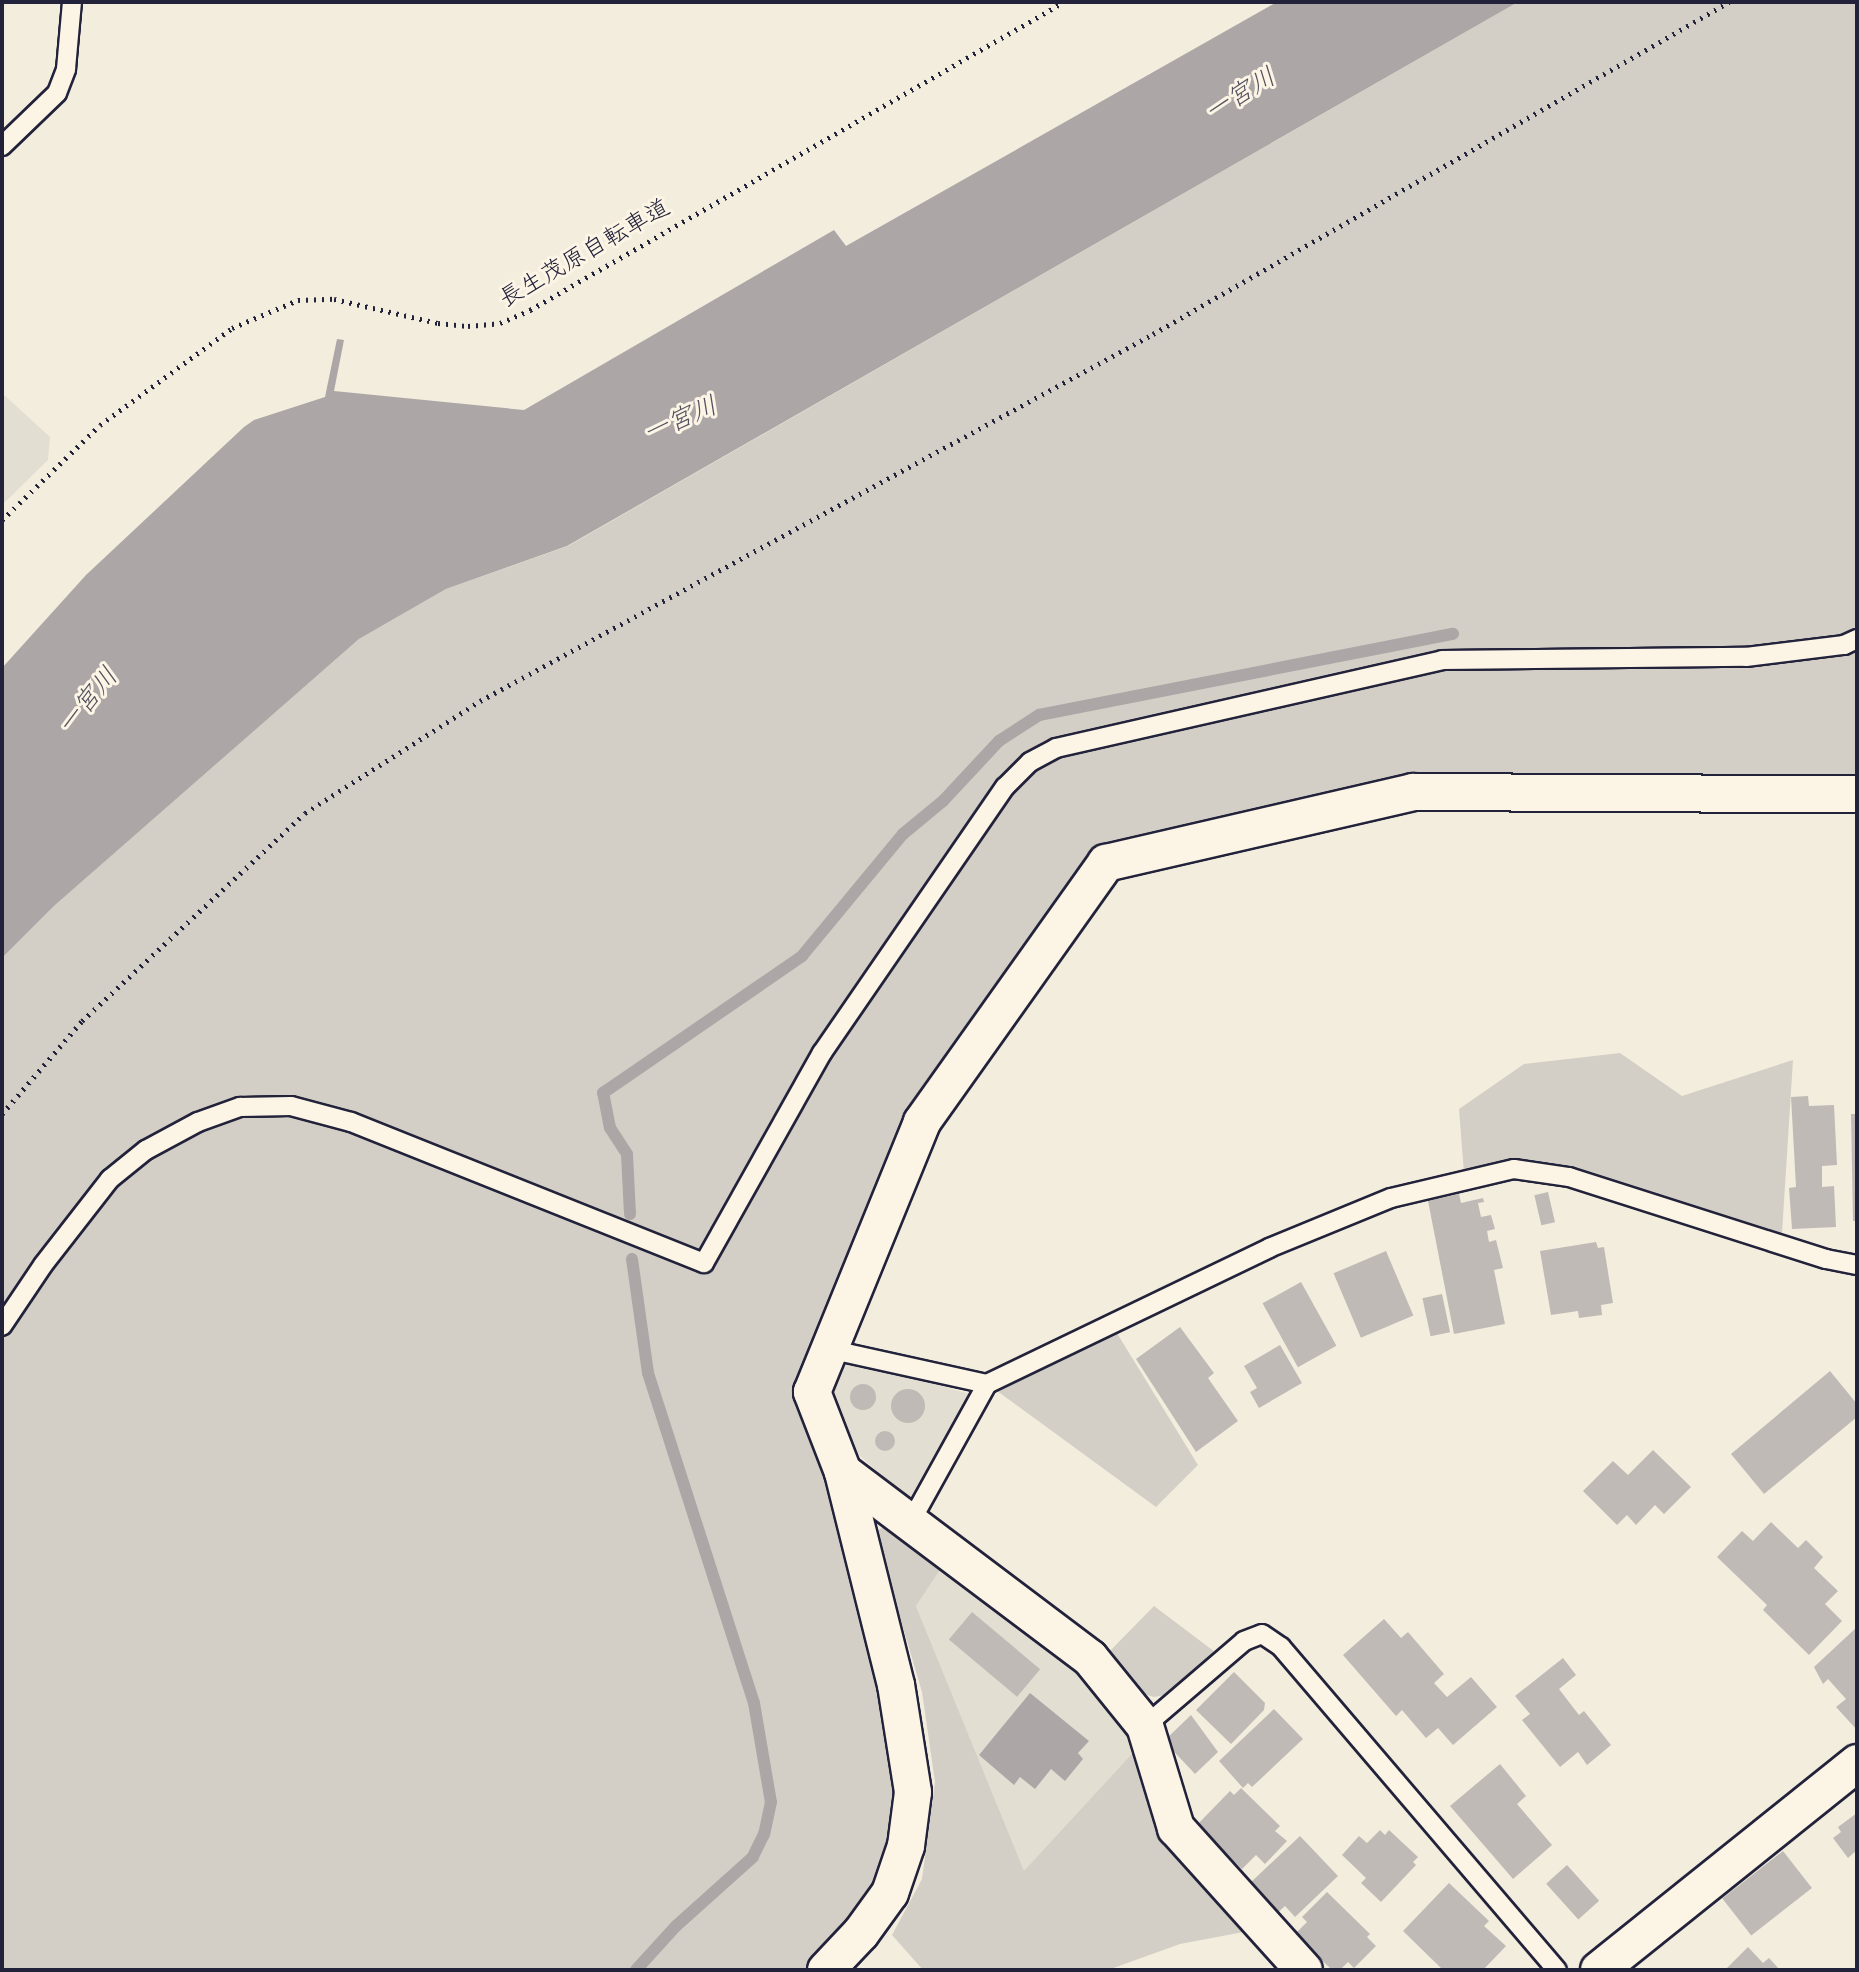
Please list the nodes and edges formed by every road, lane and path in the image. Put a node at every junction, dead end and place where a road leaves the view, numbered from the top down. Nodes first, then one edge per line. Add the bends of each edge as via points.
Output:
1 (72, 2) edge
2 (1064, 2) edge
3 (1729, 2) edge
4 (2, 146) edge
5 (2, 520) edge
6 (1857, 639) edge
7 (1857, 794) edge
8 (2, 1114) edge
9 (1857, 1265) edge
10 (2, 1326) edge
11 (828, 1349) junction
12 (987, 1384) junction
13 (843, 1472) junction
14 (910, 1523) junction
15 (1145, 1726) junction
16 (1857, 1763) edge
17 (826, 1970) edge
18 (1304, 1970) edge
19 (1557, 1970) edge
20 (1599, 1970) edge

1 - 4 lane via 66,69 57,93
2 - 5 path, 長生茂原自転車道 via 500,323 438,323 334,299 298,300 244,322 100,425
3 - 8 path via 1153,334 480,701 317,805 82,1021
6 - 10 lane via 1746,657 1442,660 1056,748 1030,762 1005,787 822,1053 704,1263 351,1122 291,1106 240,1107 146,1150 110,1179
7 - 11 street via 1413,792 1106,863 922,1122
9 - 12 lane via 1569,1177 1514,1169 1364,1209 1269,1248
11 - 12 lane
11 - 13 street via 812,1392
12 - 14 lane
13 - 14 street
13 - 17 street via 896,1685 913,1792 906,1846 890,1893
14 - 15 street via 1090,1658
15 - 18 street via 1176,1828
15 - 19 lane via 1244,1641 1262,1634 1291,1659
16 - 20 street

